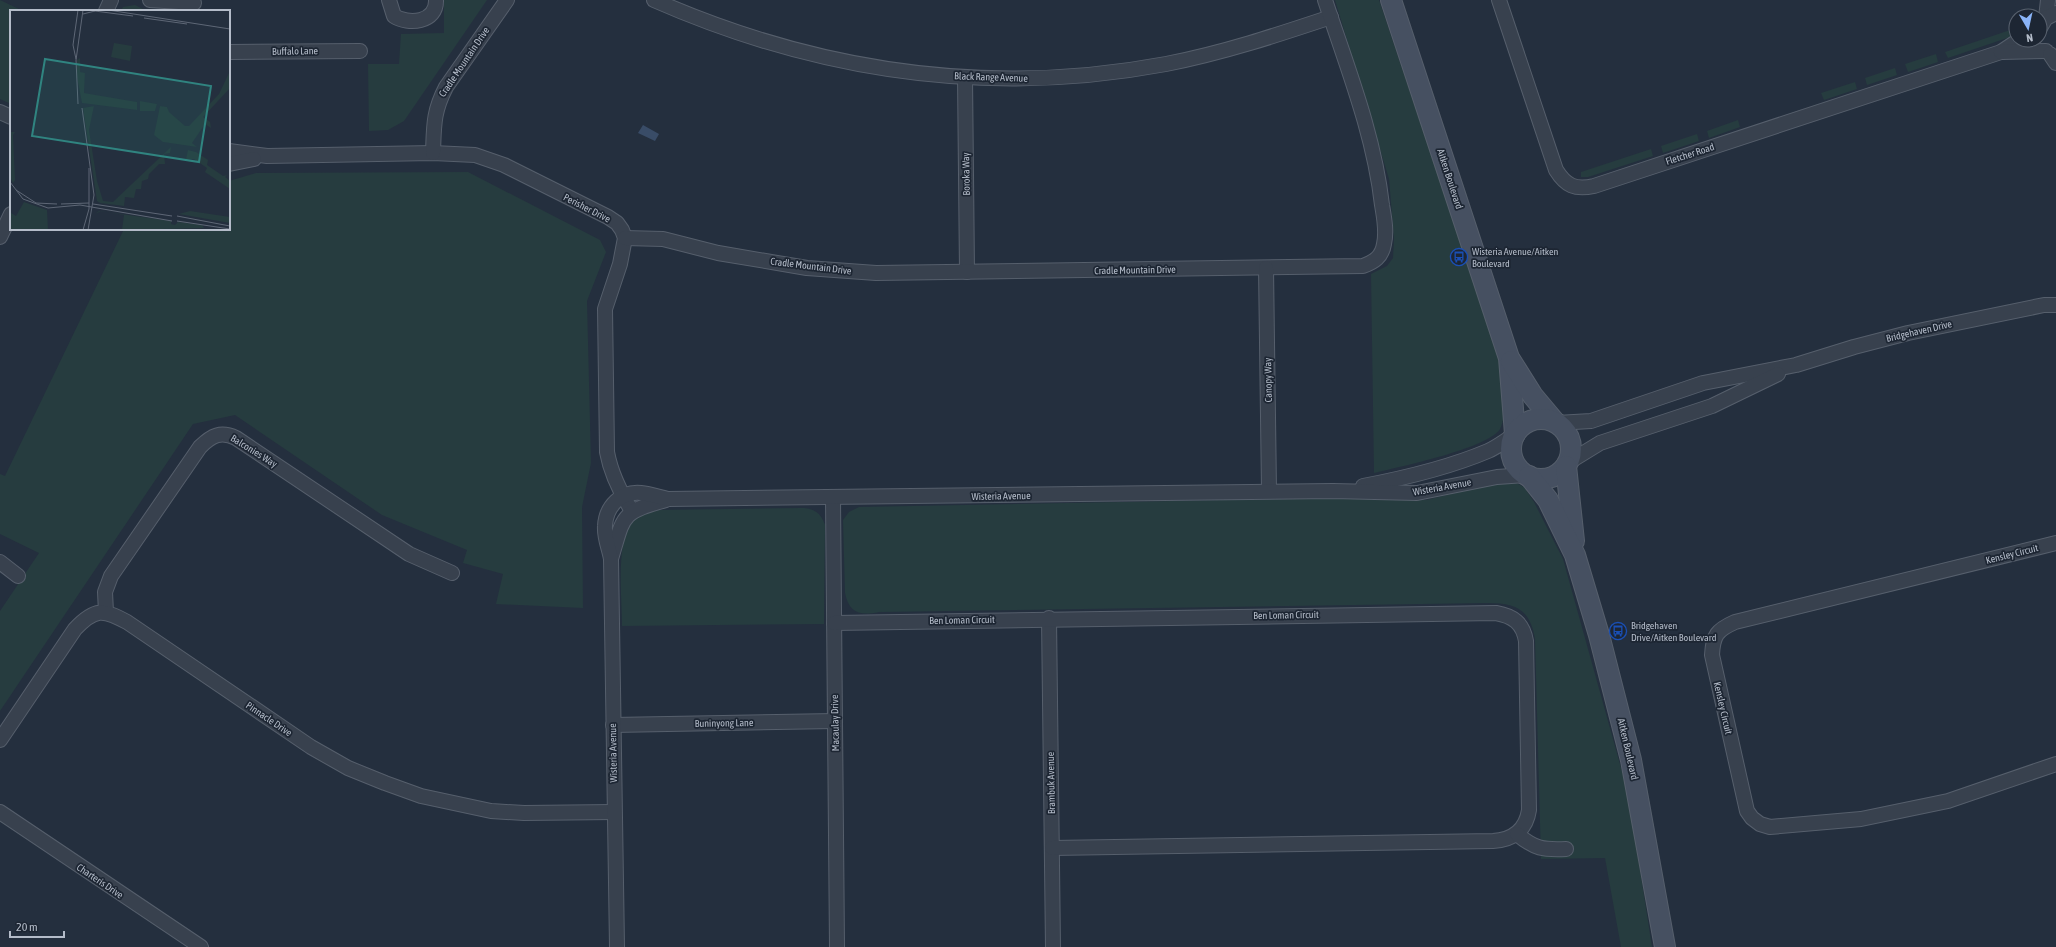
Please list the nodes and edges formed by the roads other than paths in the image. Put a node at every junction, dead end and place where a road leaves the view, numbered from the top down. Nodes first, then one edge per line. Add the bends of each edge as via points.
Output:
1 (111, 0) edge
2 (150, 0) edge
3 (390, 0) edge
4 (436, 0) edge
5 (507, 0) edge
6 (654, 0) edge
7 (1326, 0) edge
8 (1391, 0) edge
9 (1499, 0) edge
10 (194, 5) edge
11 (106, 10) edge
12 (1331, 17) junction
13 (2008, 47) edge
14 (360, 51) dead end
15 (230, 52) edge
16 (2000, 52) junction
17 (2050, 53) edge
18 (965, 77) junction
19 (0, 112) edge
20 (10, 117) edge
21 (230, 151) edge
22 (433, 153) junction
23 (266, 156) junction
24 (230, 164) edge
25 (10, 216) edge
26 (0, 237) edge
27 (625, 238) junction
28 (1266, 268) junction
29 (967, 272) junction
30 (2052, 303) edge
31 (1509, 358) junction
32 (1796, 364) junction
33 (1555, 422) junction
34 (1514, 434) junction
35 (1568, 464) junction
36 (1528, 476) junction
37 (1269, 491) junction
38 (1333, 491) junction
39 (622, 495) junction
40 (833, 498) junction
41 (668, 499) junction
42 (632, 511) junction
43 (2056, 543) edge
44 (1575, 555) junction
45 (611, 559) junction
46 (0, 562) edge
47 (452, 573) dead end
48 (18, 576) dead end
49 (106, 612) junction
50 (1049, 618) junction
51 (834, 623) junction
52 (835, 721) junction
53 (613, 725) junction
54 (0, 740) edge
55 (2056, 764) edge
56 (0, 812) edge
57 (614, 812) junction
58 (1517, 834) junction
59 (1052, 848) junction
60 (1566, 849) dead end
61 (201, 947) edge
62 (617, 947) edge
63 (837, 947) edge
64 (1053, 947) edge
65 (1665, 947) edge

1 - 11 street
2 - 10 street
3 - 4 street via 394,16 410,22 426,19 434,10
5 - 22 street, Cradle Mountain Drive via 446,87 439,101 435,114
6 - 18 street, Black Range Avenue via 692,17 741,34 830,59 914,74
7 - 12 street, Cradle Mountain Drive
8 - 31 main road, Aitken Boulevard
9 - 16 street, Fletcher Road via 1556,170 1567,184 1582,189
12 - 18 street, Black Range Avenue via 1247,45 1167,64 1072,76
12 - 28 street, Cradle Mountain Drive via 1373,150 1385,225 1384,244 1376,261 1363,266
13 - 16 street, Fletcher Road
14 - 15 street, Buffalo Lane
16 - 17 street, Fletcher Road
18 - 29 street, Boroka Way
19 - 20 street
21 - 23 street, Perisher Drive
22 - 23 street, Perisher Drive
22 - 27 street, Perisher Drive via 475,156 504,165 608,217 617,223
23 - 24 street, Perisher Drive
25 - 26 street
27 - 29 street, Cradle Mountain Drive via 663,238 718,253 807,268 876,273
27 - 39 street via 620,264 607,297 604,320 607,452 609,467
28 - 29 street, Cradle Mountain Drive
28 - 37 street, Canopy Way
30 - 32 street, Bridgehaven Drive via 1908,333
31 - 33 main road, Aitken Boulevard via 1533,396
31 - 34 main road, Aitken Boulevard
32 - 33 street, Bridgehaven Drive via 1703,383 1591,421
32 - 35 street, Bridgehaven Drive via 1712,406 1600,443
33 - 34 main road via 1536,419 1520,426
33 - 35 main road via 1569,436 1572,444
34 - 36 main road via 1511,453 1519,470
34 - 38 street, Wisteria Avenue via 1489,450 1450,464 1389,481
35 - 36 main road via 1553,477 1537,479
35 - 44 main road, Aitken Boulevard
36 - 38 street, Wisteria Avenue via 1497,477 1417,494
36 - 44 main road, Aitken Boulevard via 1548,500
37 - 38 street, Wisteria Avenue
37 - 40 street, Wisteria Avenue
39 - 41 street, Wisteria Avenue via 641,493
39 - 42 street
39 - 45 street, Wisteria Avenue via 614,502 606,518 606,535
40 - 41 street, Wisteria Avenue
40 - 51 street, Macaulay Drive
41 - 42 street, Wisteria Avenue
42 - 45 street, Wisteria Avenue via 620,526
43 - 55 street, Kensley Circuit via 1735,622 1723,627 1716,634 1712,644 1712,655 1747,811 1760,824 1784,827 1907,811 1978,792
44 - 65 main road, Aitken Boulevard via 1632,760
45 - 53 street, Wisteria Avenue
46 - 48 street
47 - 49 street, Balconies Way via 409,554 236,438 221,434 214,435 200,447 111,576 105,592
49 - 54 street via 90,614 75,629
49 - 57 street, Pinnacle Drive via 127,622 311,747 348,768 385,783 421,796 491,811 524,814
50 - 51 street, Ben Loman Circuit
50 - 58 street, Ben Loman Circuit via 1496,613 1511,617 1522,627 1526,641 1529,810 1524,827
50 - 59 street, Brambuk Avenue
51 - 52 street, Macaulay Drive
52 - 53 street, Buninyong Lane
52 - 63 street, Macaulay Drive
53 - 57 street, Wisteria Avenue
56 - 61 street, Charteris Drive
57 - 62 street, Wisteria Avenue
58 - 59 street via 1510,839 1493,841
58 - 60 street via 1538,848
59 - 64 street, Brambuk Avenue

